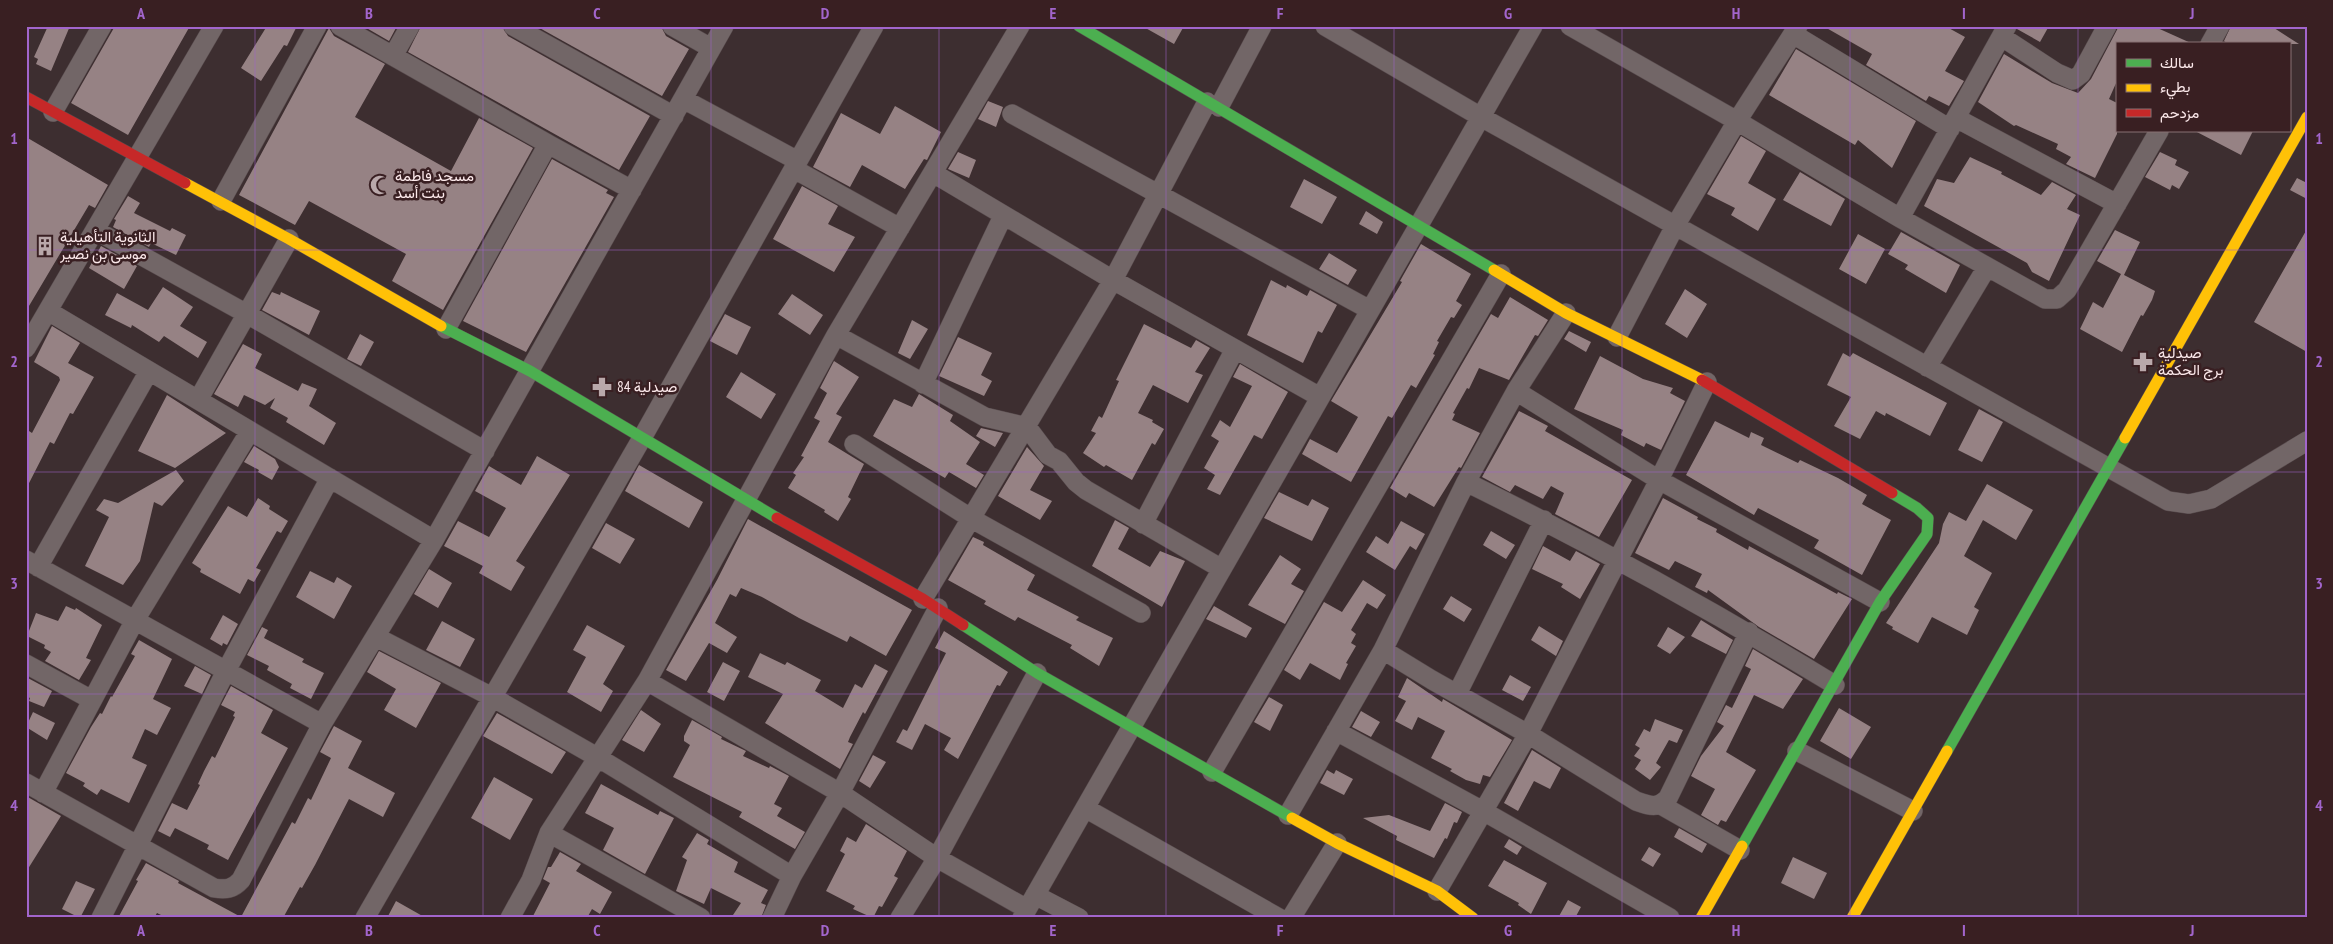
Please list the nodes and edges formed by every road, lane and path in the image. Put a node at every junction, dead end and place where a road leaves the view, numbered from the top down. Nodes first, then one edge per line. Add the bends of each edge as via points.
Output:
1 (102, 26) edge
2 (214, 26) edge
3 (317, 26) edge
4 (340, 26) edge
5 (410, 26) edge
6 (513, 26) edge
7 (672, 26) edge
8 (724, 26) edge
9 (874, 26) edge
10 (1020, 26) edge
11 (1079, 26) edge
12 (1262, 26) edge
13 (1325, 26) edge
14 (1533, 26) edge
15 (1570, 26) edge
16 (2107, 26) edge
17 (2220, 26) edge
18 (1796, 30) edge
19 (2001, 30) edge
20 (2211, 42) edge
21 (711, 48) junction
22 (393, 56) junction
23 (26, 97) edge
24 (683, 99) junction
25 (1213, 104) junction
26 (53, 112) junction
27 (1012, 114) dead end
28 (674, 116) junction
29 (1481, 117) junction
30 (2307, 117) edge
31 (1737, 121) junction
32 (1953, 124) junction
33 (2158, 132) edge
34 (548, 144) junction
35 (137, 157) junction
36 (796, 165) junction
37 (933, 173) junction
38 (632, 190) junction
39 (1158, 194) junction
40 (221, 202) junction
41 (2117, 204) junction
42 (1003, 216) junction
43 (1900, 218) junction
44 (1418, 226) junction
45 (1675, 226) junction
46 (900, 228) junction
47 (95, 230) junction
48 (290, 239) junction
49 (1986, 267) junction
50 (1501, 274) junction
51 (1113, 280) junction
52 (48, 310) junction
53 (1370, 310) junction
54 (1566, 313) junction
55 (247, 314) junction
56 (446, 329) junction
57 (836, 336) junction
58 (1617, 337) junction
59 (26, 348) edge
60 (1235, 349) junction
61 (1926, 367) junction
62 (149, 371) junction
63 (530, 372) junction
64 (1707, 382) junction
65 (923, 384) junction
66 (1516, 391) junction
67 (1320, 397) junction
68 (198, 400) junction
69 (1027, 427) junction
70 (250, 431) junction
71 (642, 438) junction
72 (2307, 441) edge
73 (854, 444) dead end
74 (485, 450) junction
75 (2107, 468) junction
76 (330, 478) junction
77 (1659, 480) junction
78 (1466, 482) junction
79 (745, 500) junction
80 (972, 519) junction
81 (1544, 520) junction
82 (1143, 524) junction
83 (434, 540) junction
84 (1617, 559) junction
85 (32, 563) edge
86 (1222, 569) junction
87 (1880, 602) junction
88 (931, 604) junction
89 (1141, 613) dead end
90 (135, 620) junction
91 (1749, 632) junction
92 (376, 637) junction
93 (1383, 650) junction
94 (26, 664) edge
95 (226, 671) junction
96 (1037, 673) junction
97 (646, 681) junction
98 (1835, 685) junction
99 (1457, 694) junction
100 (492, 697) junction
101 (92, 700) junction
102 (322, 724) junction
103 (1132, 726) junction
104 (1336, 731) junction
105 (1528, 734) junction
106 (1797, 751) junction
107 (597, 757) junction
108 (1212, 772) junction
109 (26, 783) edge
110 (43, 792) junction
111 (840, 793) junction
112 (1661, 805) junction
113 (1085, 808) junction
114 (1483, 811) junction
115 (1913, 811) junction
116 (1288, 815) junction
117 (549, 833) junction
118 (1337, 843) junction
119 (137, 845) junction
120 (1740, 850) junction
121 (937, 858) junction
122 (792, 876) junction
123 (1437, 891) junction
124 (1028, 907) edge
125 (511, 917) edge
126 (101, 918) edge
127 (365, 918) edge
128 (702, 918) edge
129 (772, 918) edge
130 (900, 918) edge
131 (1079, 918) edge
132 (1279, 918) edge
133 (1291, 918) edge
134 (1473, 918) edge
135 (1670, 918) edge
136 (1702, 918) edge
137 (1852, 918) edge

1 - 26 street
2 - 35 street
3 - 40 street
4 - 22 street
5 - 22 street
6 - 28 street
7 - 21 street
8 - 21 street
9 - 36 street
10 - 37 street
11 - 25 street
12 - 25 street
13 - 29 street
14 - 29 street
15 - 31 street
16 - 19 street via 2081,74 2073,80 2057,73
17 - 20 street
18 - 31 street
18 - 32 street
19 - 32 street
21 - 24 street
22 - 34 street
23 - 26 street
24 - 28 street
24 - 36 street
25 - 39 street
25 - 44 street
26 - 35 street
27 - 39 street
28 - 38 street
29 - 44 street
29 - 45 street
30 - 75 street
31 - 43 street
31 - 45 street
32 - 41 street
32 - 43 street
33 - 41 street
34 - 38 street
34 - 56 street
35 - 40 street
35 - 47 street
36 - 46 street
36 - 71 street
37 - 42 street
37 - 46 street
38 - 63 street
39 - 51 street
39 - 53 street
40 - 48 street
41 - 49 street via 2067,290 2057,299 2045,299
42 - 51 street
42 - 65 street
43 - 49 street
44 - 50 street
44 - 53 street
45 - 58 street
45 - 61 street
46 - 57 street
47 - 52 street
47 - 55 street
48 - 55 street
48 - 56 street
49 - 61 street
50 - 54 street
50 - 108 street
51 - 60 street
51 - 69 street
52 - 59 street
52 - 62 street
53 - 67 street
54 - 58 street
54 - 66 street
55 - 68 street
55 - 74 street
56 - 63 street
57 - 65 street
57 - 79 street
58 - 64 street
60 - 67 street
60 - 82 street
61 - 75 street
62 - 68 street
62 - 85 street
63 - 71 street
63 - 74 street
64 - 77 street
64 - 87 street via 1917,508 1928,518 1927,534
65 - 69 street via 985,417
66 - 77 street
66 - 78 street
67 - 86 street
68 - 70 street
69 - 80 street
69 - 82 street via 1048,455 1059,460 1076,482
70 - 76 street
70 - 90 street
71 - 79 street
71 - 100 street
72 - 75 street via 2211,498 2188,504 2168,501
73 - 80 street
74 - 83 street
75 - 115 street
76 - 83 street
76 - 95 street
77 - 84 street
77 - 87 street
78 - 81 street
78 - 93 street
79 - 88 street
79 - 97 street
80 - 88 street
80 - 89 street
81 - 84 street
81 - 99 street
82 - 86 street
83 - 92 street
84 - 91 street
84 - 105 street
85 - 90 street
86 - 103 street
87 - 98 street
88 - 96 street
88 - 111 street
90 - 95 street
90 - 101 street
91 - 98 street
91 - 112 street via 1668,798
92 - 100 street
92 - 102 street
93 - 99 street
93 - 104 street
94 - 101 street
95 - 102 street
95 - 119 street
96 - 103 street
96 - 121 street
97 - 107 street
97 - 111 street
98 - 106 street
99 - 105 street
100 - 107 street
100 - 127 street
101 - 110 street
102 - 119 street via 235,887 225,890 214,888
103 - 108 street
103 - 113 street
104 - 114 street
104 - 116 street
105 - 112 street via 1636,801 1651,807
105 - 114 street
106 - 115 street
106 - 120 street
107 - 117 street
107 - 122 street
108 - 116 street
109 - 110 street
110 - 119 street
111 - 121 street
111 - 122 street
112 - 120 street
113 - 124 street
113 - 132 street
114 - 123 street
114 - 135 street
115 - 137 street
116 - 118 street
117 - 125 street via 531,880
117 - 128 street
118 - 123 street
118 - 133 street
119 - 126 street
120 - 136 street
121 - 124 street
121 - 130 street
122 - 129 street
123 - 134 street
124 - 131 street

